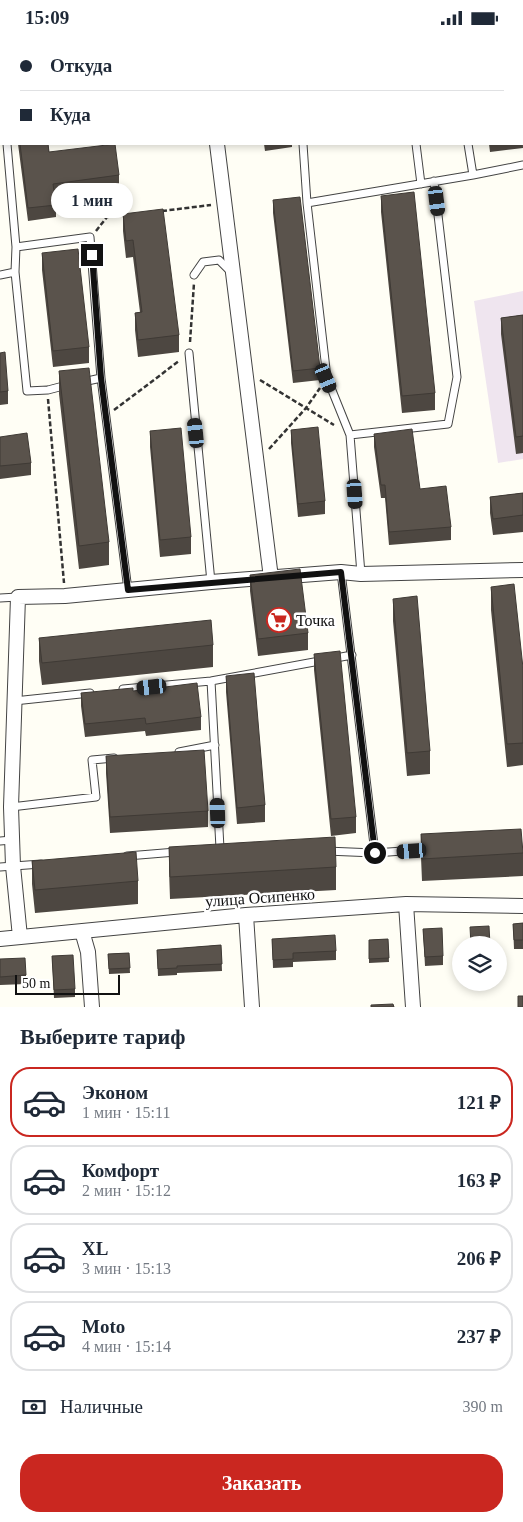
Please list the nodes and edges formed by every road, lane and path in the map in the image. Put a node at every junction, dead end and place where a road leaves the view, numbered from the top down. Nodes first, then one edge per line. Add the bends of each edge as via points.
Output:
1 (8, 145) edge
2 (217, 145) edge
3 (303, 145) edge
4 (416, 145) edge
5 (468, 145) edge
6 (523, 165) edge
7 (473, 175) junction
8 (434, 181) junction
9 (421, 184) junction
10 (307, 203) junction
11 (224, 204) junction
12 (156, 212) edge
13 (127, 215) edge
14 (90, 237) junction
15 (16, 247) junction
16 (15, 272) junction
17 (232, 273) junction
18 (0, 275) edge
19 (194, 275) joint
20 (189, 353) junction
21 (244, 371) junction
22 (101, 378) junction
23 (326, 378) junction
24 (48, 390) junction
25 (306, 408) junction
26 (107, 416) junction
27 (350, 435) junction
28 (258, 462) junction
29 (523, 570) edge
30 (341, 572) junction
31 (361, 573) junction
32 (271, 578) junction
33 (211, 582) junction
34 (128, 590) junction
35 (66, 596) junction
36 (18, 597) junction
37 (0, 598) edge
38 (352, 655) junction
39 (211, 681) junction
40 (112, 691) edge
41 (102, 692) edge
42 (14, 701) junction
43 (215, 745) junction
44 (171, 752) edge
45 (122, 757) edge
46 (11, 807) junction
47 (6, 840) edge
48 (220, 848) junction
49 (229, 848) edge
50 (210, 849) edge
51 (434, 849) edge
52 (315, 850) edge
53 (181, 851) edge
54 (375, 853) junction
55 (122, 857) edge
56 (53, 863) edge
57 (7, 867) edge
58 (406, 904) junction
59 (523, 906) edge
60 (246, 915) junction
61 (82, 931) junction
62 (20, 937) junction
63 (0, 939) edge
64 (92, 1007) edge
65 (252, 1007) edge
66 (413, 1007) edge

1 - 15 lane
2 - 11 street
3 - 10 lane
4 - 9 lane
5 - 7 lane
6 - 7 lane
7 - 8 lane
8 - 9 lane
8 - 27 lane via 456,377 448,424
9 - 10 lane
10 - 23 lane
11 - 12 path
11 - 17 street
13 - 14 path via 107,217
14 - 15 lane
14 - 22 lane
15 - 16 lane
16 - 18 lane
16 - 24 lane via 27,391
17 - 19 lane via 219,260 203,262
17 - 21 street
19 - 20 path
20 - 26 path
20 - 33 lane
21 - 25 path
21 - 28 street
22 - 24 lane
22 - 26 lane
23 - 25 path
23 - 27 lane
24 - 35 path
25 - 27 path
25 - 28 path
26 - 34 lane
27 - 31 lane
28 - 32 street
29 - 31 street
30 - 31 street
30 - 32 street
30 - 38 lane
32 - 33 street
33 - 34 street
34 - 35 street
35 - 36 street
36 - 37 lane
36 - 42 street
38 - 39 lane
38 - 54 lane
39 - 40 lane
39 - 43 lane
41 - 42 lane
42 - 46 street
43 - 44 lane
43 - 48 lane
45 - 46 lane via 92,760 96,797
46 - 47 street
47 - 57 street
48 - 49 lane
48 - 50 lane
51 - 54 lane
52 - 54 lane
53 - 55 lane
56 - 57 lane
57 - 62 street
58 - 59 street, улица Осипенко
58 - 60 street, улица Осипенко
58 - 66 street
60 - 61 street, улица Осипенко
60 - 65 street
61 - 62 street, улица Осипенко
61 - 64 street via 88,952
62 - 63 street, улица Осипенко

